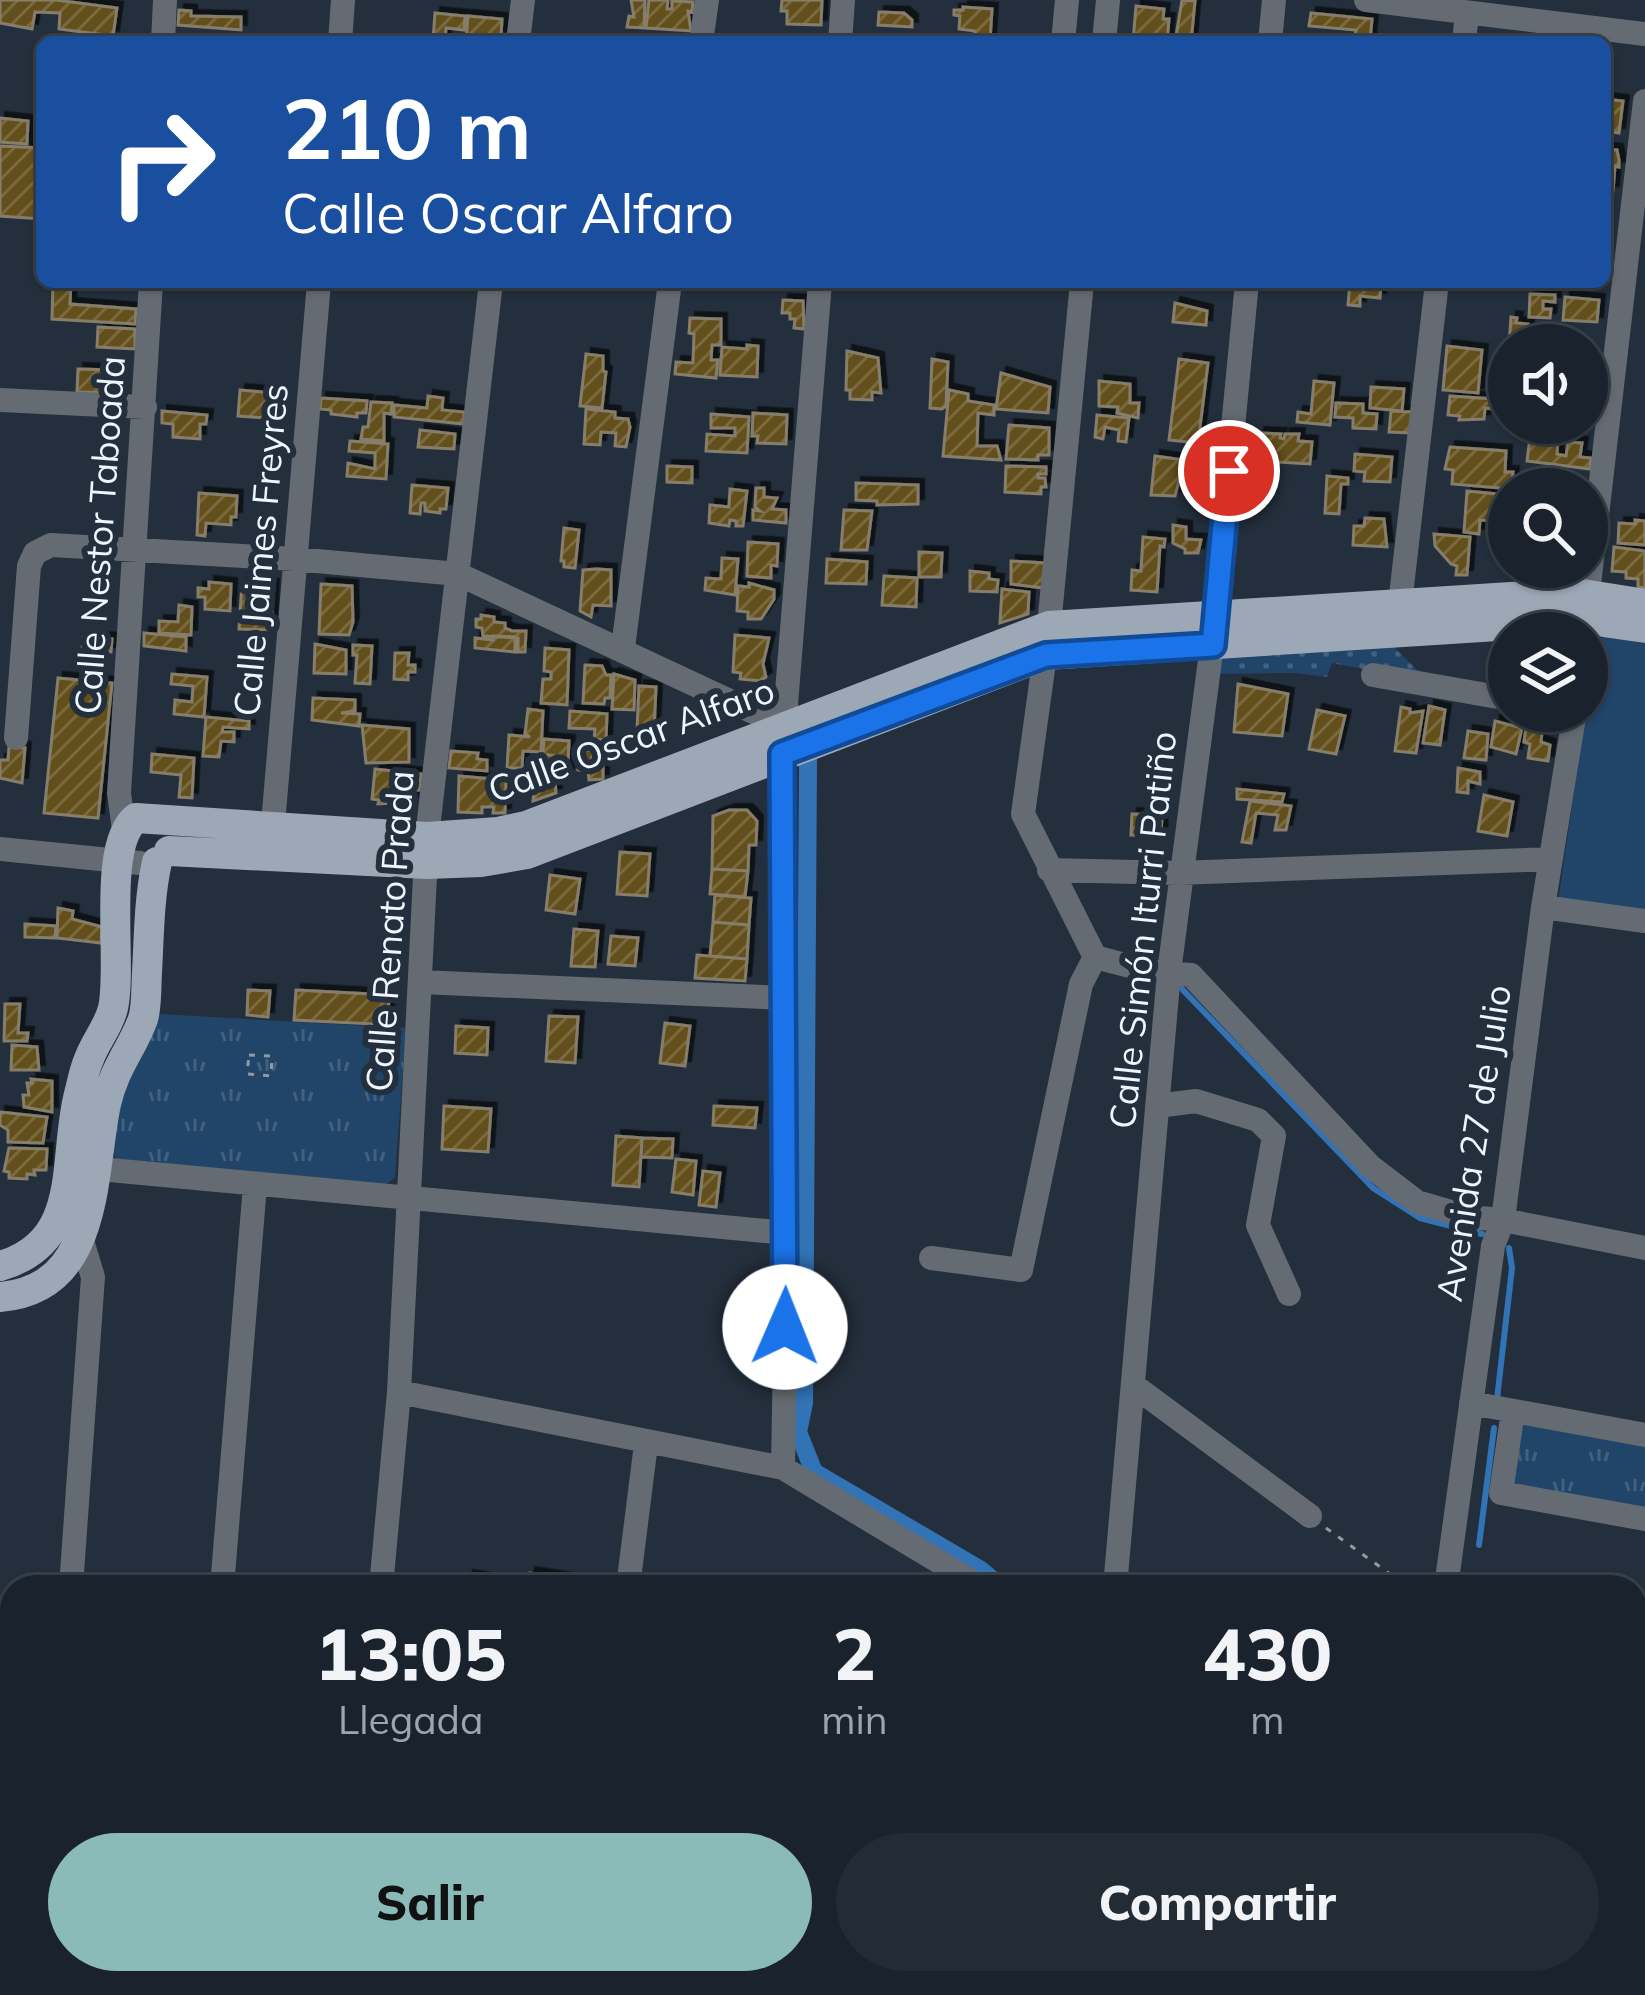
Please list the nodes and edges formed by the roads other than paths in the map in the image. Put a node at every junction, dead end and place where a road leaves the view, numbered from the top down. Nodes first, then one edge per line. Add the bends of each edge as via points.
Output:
1 (165, 0) edge
2 (344, 0) edge
3 (523, 0) edge
4 (707, 0) edge
5 (844, 0) edge
6 (1067, 0) edge
7 (1108, 0) edge
8 (1274, 0) edge
9 (1366, 0) edge
10 (1467, 13) junction
11 (1645, 34) edge
12 (163, 36) edge
13 (341, 36) edge
14 (519, 36) edge
15 (702, 36) edge
16 (841, 36) edge
17 (1064, 36) edge
18 (1105, 36) edge
19 (1271, 36) edge
20 (1465, 36) edge
21 (1645, 101) edge
22 (151, 288) edge
23 (318, 288) edge
24 (490, 288) edge
25 (669, 288) edge
26 (820, 288) edge
27 (1081, 288) edge
28 (1246, 288) edge
29 (1435, 288) edge
30 (0, 400) edge
31 (145, 406) junction
32 (133, 548) junction
33 (295, 559) junction
34 (458, 574) junction
35 (1400, 604) junction
36 (1645, 604) edge
37 (1516, 612) edge
38 (1589, 612) edge
39 (1608, 612) edge
40 (1488, 620) edge
41 (1608, 621) edge
42 (1645, 628) edge
43 (1214, 629) junction
44 (1048, 640) junction
45 (623, 648) junction
46 (1372, 675) dead end
47 (1488, 695) edge
48 (1571, 732) edge
49 (16, 738) dead end
50 (782, 740) junction
51 (273, 824) junction
52 (141, 842) junction
53 (0, 849) edge
54 (427, 850) junction
55 (1551, 859) junction
56 (1049, 870) junction
57 (1179, 873) junction
58 (1543, 907) junction
59 (1645, 921) edge
60 (1095, 957) junction
61 (1169, 972) junction
62 (421, 982) junction
63 (785, 998) junction
64 (1157, 1106) junction
65 (99, 1169) junction
66 (255, 1185) junction
67 (408, 1198) junction
68 (1503, 1220) junction
69 (787, 1233) junction
70 (82, 1240) junction
71 (1645, 1248) edge
72 (931, 1258) dead end
73 (0, 1266) edge
74 (1289, 1294) dead end
75 (0, 1297) edge
76 (1133, 1385) junction
77 (399, 1392) junction
78 (1471, 1403) junction
79 (1513, 1411) junction
80 (1645, 1435) edge
81 (646, 1444) junction
82 (782, 1468) junction
83 (1310, 1516) road end
84 (1645, 1519) edge
85 (72, 1575) edge
86 (223, 1575) edge
87 (383, 1575) edge
88 (630, 1575) edge
89 (961, 1575) edge
90 (1116, 1575) edge
91 (1448, 1575) edge

1 - 12 street
2 - 13 street
3 - 14 street
4 - 15 street
5 - 16 street
6 - 17 street
7 - 18 street
8 - 19 street
9 - 10 street
10 - 11 street
10 - 20 street
21 - 38 street
22 - 31 street, Calle Nestor Taboada
23 - 33 street, Calle Jaimes Freyres
24 - 34 street, Calle Renato Prada
25 - 45 street
26 - 50 street
27 - 44 street
28 - 43 street, Calle Simón Iturri Patiño
29 - 35 street
30 - 31 street
31 - 32 street, Calle Nestor Taboada
32 - 33 street
32 - 49 street via 51,545 35,553
32 - 52 street, Calle Nestor Taboada via 119,793
33 - 34 street
33 - 51 street, Calle Jaimes Freyres
34 - 45 street
34 - 54 street, Calle Renato Prada
35 - 37 main road
35 - 43 main road
36 - 39 main road
40 - 43 main road
41 - 42 main road
43 - 44 main road, Calle Oscar Alfaro
43 - 57 street, Calle Simón Iturri Patiño
44 - 50 main road, Calle Oscar Alfaro
44 - 56 street via 1023,814
45 - 50 street
46 - 47 street
48 - 55 street, Avenida 27 de Julio
50 - 54 main road, Calle Oscar Alfaro via 526,826
50 - 63 street
51 - 52 main road, Calle Oscar Alfaro
51 - 54 main road, Calle Oscar Alfaro
52 - 53 street, Calle Oscar Alfaro
52 - 54 main road, Calle Oscar Alfaro
52 - 65 main road via 144,1018 118,1063
52 - 73 main road via 113,1009 76,1101 64,1206 40,1246
54 - 62 street, Calle Renato Prada
55 - 57 street
55 - 58 street, Avenida 27 de Julio
56 - 57 street
56 - 60 street
57 - 61 street, Calle Simón Iturri Patiño
58 - 59 street
58 - 68 street, Avenida 27 de Julio
60 - 61 street
60 - 72 street via 1081,983 1021,1270
61 - 64 street, Calle Simón Iturri Patiño
61 - 68 street via 1191,975 1370,1166 1417,1202
62 - 63 street
62 - 67 street, Calle Renato Prada
63 - 69 street
64 - 74 street via 1196,1101 1258,1120 1274,1136 1258,1225
64 - 76 street, Calle Simón Iturri Patiño
65 - 66 street
65 - 70 main road
66 - 67 street
66 - 86 street
67 - 69 street
67 - 77 street, Calle Renato Prada
68 - 71 street
68 - 78 street, Avenida 27 de Julio
69 - 82 street
70 - 75 main road via 45,1280
70 - 85 street via 93,1277
76 - 83 street
76 - 90 street, Calle Simón Iturri Patiño
77 - 81 street
77 - 87 street, Calle Renato Prada
78 - 79 street
78 - 91 street, Avenida 27 de Julio
79 - 80 street
79 - 84 street via 1502,1493
81 - 82 street
81 - 88 street
82 - 89 street

